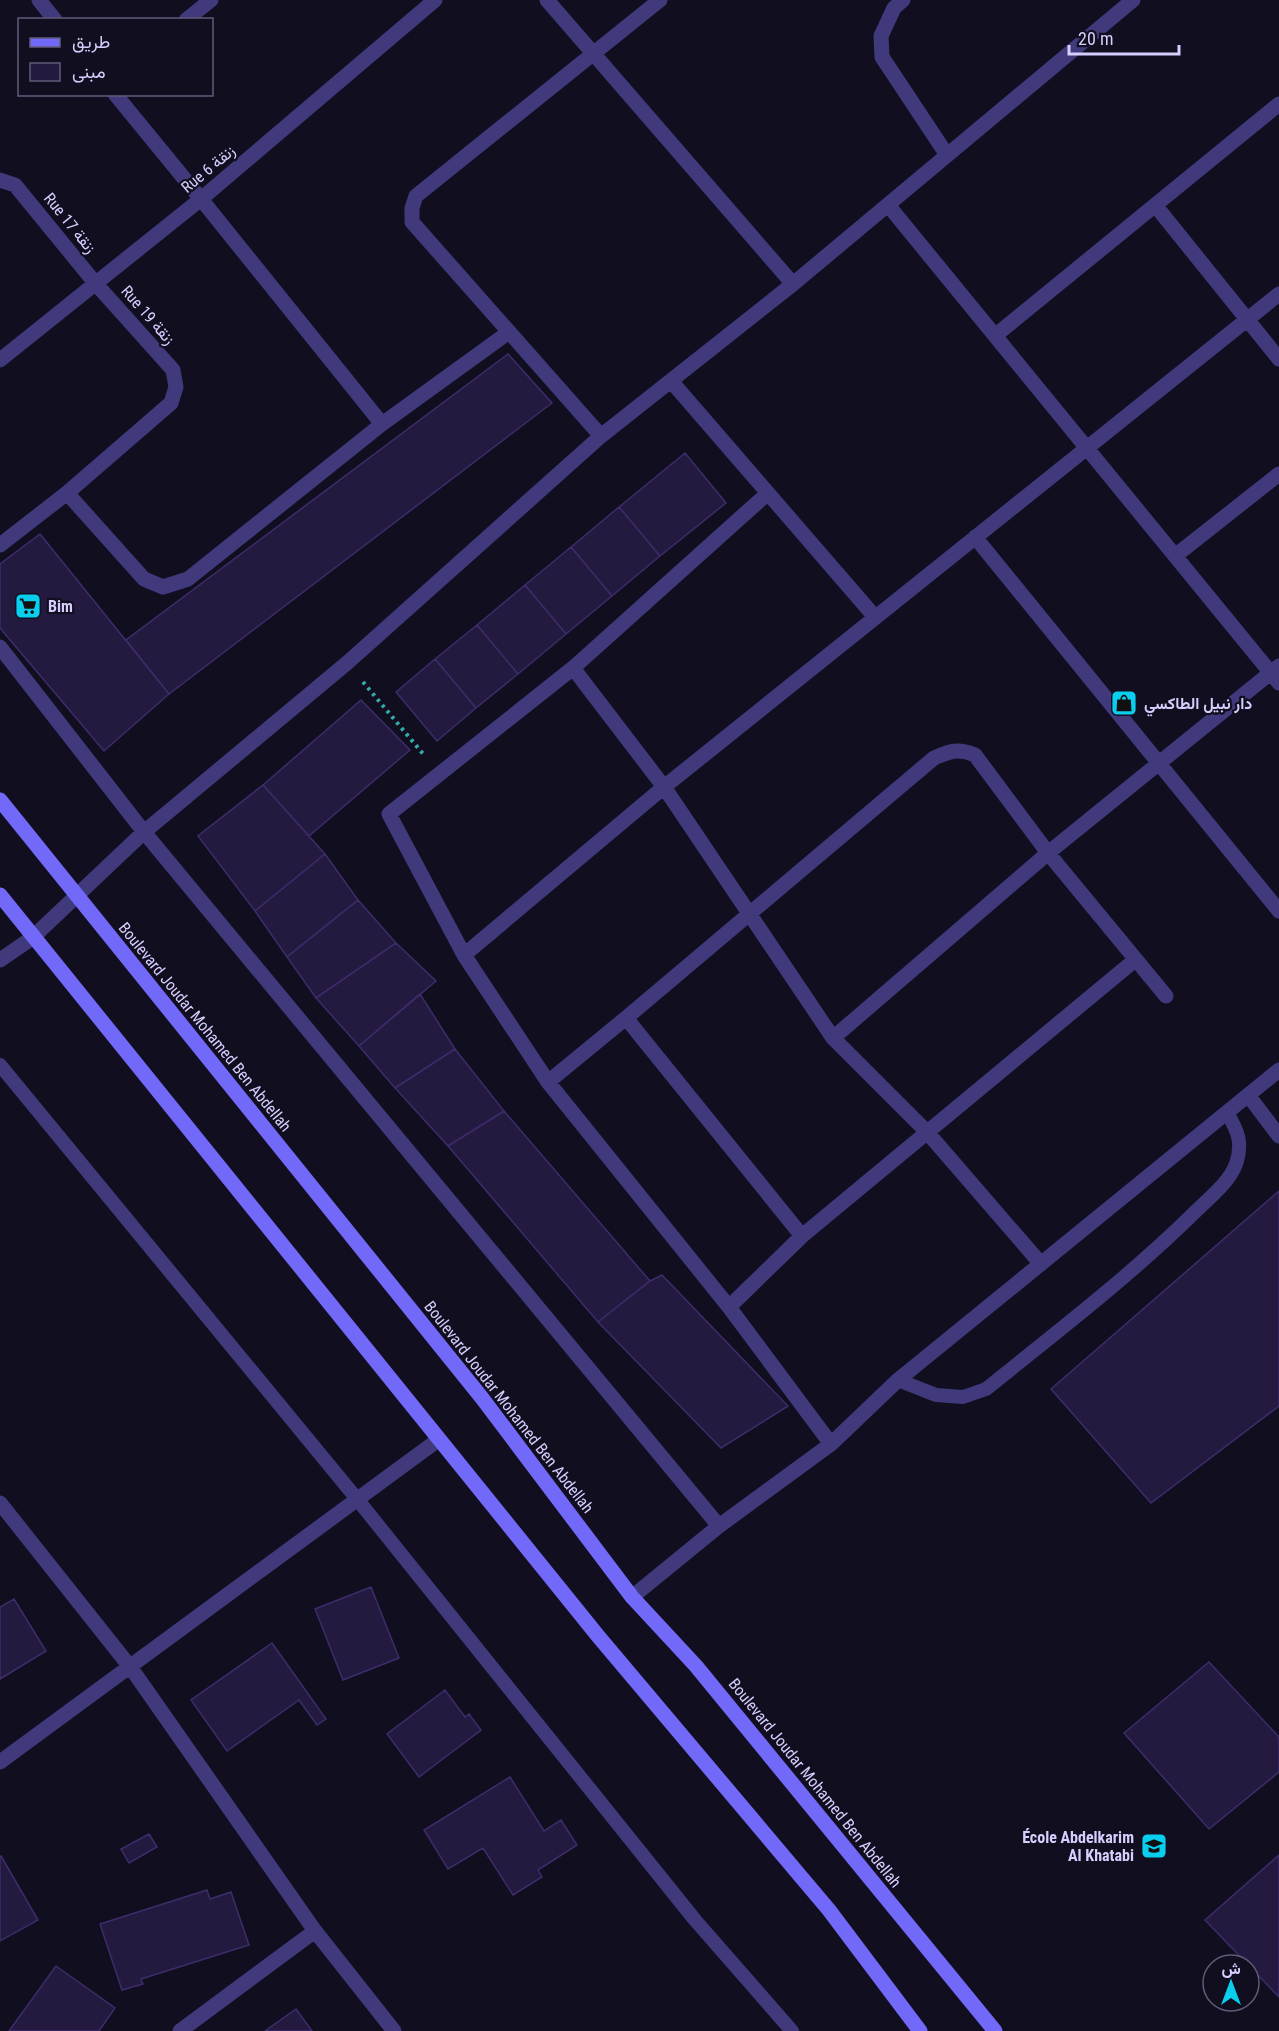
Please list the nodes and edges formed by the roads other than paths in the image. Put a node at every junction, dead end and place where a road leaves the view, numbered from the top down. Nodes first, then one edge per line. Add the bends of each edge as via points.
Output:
1 (39, 0) edge
2 (211, 0) edge
3 (435, 0) edge
4 (547, 0) edge
5 (660, 0) edge
6 (903, 0) edge
7 (1133, 0) edge
8 (53, 18) edge
9 (188, 18) edge
10 (593, 55) junction
11 (117, 96) edge
12 (1279, 104) edge
13 (947, 155) junction
14 (0, 180) edge
15 (201, 199) junction
16 (888, 205) junction
17 (1155, 205) junction
18 (96, 284) junction
19 (793, 284) junction
20 (1279, 294) edge
21 (1246, 320) junction
22 (509, 332) junction
23 (996, 335) junction
24 (1279, 359) edge
25 (0, 360) edge
26 (671, 381) junction
27 (382, 424) junction
28 (601, 436) junction
29 (1087, 448) junction
30 (1279, 474) edge
31 (67, 494) junction
32 (768, 494) junction
33 (975, 537) junction
34 (0, 545) edge
35 (1175, 556) junction
36 (875, 617) junction
37 (0, 646) edge
38 (573, 668) junction
39 (1276, 674) edge
40 (1159, 763) junction
41 (664, 787) junction
42 (0, 800) edge
43 (144, 832) junction
44 (1048, 854) junction
45 (0, 895) edge
46 (77, 897) junction
47 (1279, 911) edge
48 (748, 913) junction
49 (33, 938) junction
50 (464, 955) junction
51 (0, 960) edge
52 (1136, 960) junction
53 (1166, 996) dead end
54 (626, 1018) junction
55 (832, 1038) junction
56 (0, 1065) edge
57 (1279, 1070) edge
58 (548, 1082) junction
59 (1248, 1095) junction
60 (1227, 1113) junction
61 (927, 1132) junction
62 (1279, 1136) edge
63 (802, 1236) junction
64 (1041, 1264) junction
65 (729, 1307) junction
66 (898, 1380) junction
67 (438, 1440) junction
68 (831, 1444) junction
69 (357, 1499) junction
70 (0, 1503) edge
71 (719, 1526) junction
72 (632, 1597) junction
73 (131, 1668) junction
74 (0, 1762) edge
75 (315, 1931) junction
76 (180, 2031) edge
77 (394, 2031) edge
78 (792, 2031) edge
79 (921, 2031) edge
80 (995, 2031) edge

1 - 8 street
2 - 9 street
3 - 15 street, Rue 6 زنقة
4 - 10 street
5 - 10 street
6 - 13 street via 894,8 881,36 882,57
7 - 13 street
10 - 19 street
10 - 22 street via 416,196 412,208 412,222
11 - 15 street
12 - 17 street
13 - 16 street
14 - 18 street, Rue 17 زنقة via 15,185
15 - 18 street, Rue 6 زنقة
15 - 27 street
16 - 19 street
16 - 23 street
17 - 21 street
17 - 23 street
18 - 25 street, Rue 6 زنقة
18 - 31 street, Rue 19 زنقة via 173,370 176,387 171,403
19 - 26 street
20 - 21 street
21 - 24 street
21 - 29 street
22 - 27 street
22 - 28 street
23 - 29 street
26 - 28 street
26 - 32 street
27 - 31 street via 188,579 163,587 144,579
28 - 43 street via 347,663
29 - 33 street
29 - 35 street
30 - 35 street
31 - 34 street
32 - 36 street
32 - 38 street
33 - 36 street
33 - 40 street
35 - 39 street
36 - 41 street
37 - 43 street
38 - 41 street
38 - 50 street via 388,814
39 - 40 street
40 - 44 street
40 - 47 street
41 - 48 street
41 - 50 street
42 - 46 main road, Boulevard Joudar Mohamed Ben Abdellah
43 - 46 street
43 - 71 street
44 - 48 street via 975,755 952,750 934,758
44 - 52 street
44 - 55 street
45 - 49 main road
46 - 49 street
46 - 72 main road, Boulevard Joudar Mohamed Ben Abdellah via 482,1398
48 - 54 street
48 - 55 street
49 - 51 street
49 - 67 main road
50 - 58 street
52 - 53 street
52 - 61 street
54 - 58 street
54 - 63 street
55 - 61 street
56 - 69 lane
57 - 59 street
58 - 65 street
59 - 60 street
59 - 62 street
60 - 64 street
60 - 66 lane via 1238,1132 1239,1149 1235,1166 1218,1189 1156,1250 986,1389 963,1397 936,1395
61 - 63 street
61 - 64 street
63 - 65 street
64 - 66 street
65 - 68 street
66 - 68 street
67 - 69 street
67 - 79 main road via 829,1910
68 - 71 street
69 - 73 street
69 - 78 lane via 694,1920
70 - 73 street
71 - 72 street
72 - 80 main road, Boulevard Joudar Mohamed Ben Abdellah via 696,1666
73 - 74 street
73 - 75 street
75 - 76 street
75 - 77 street

